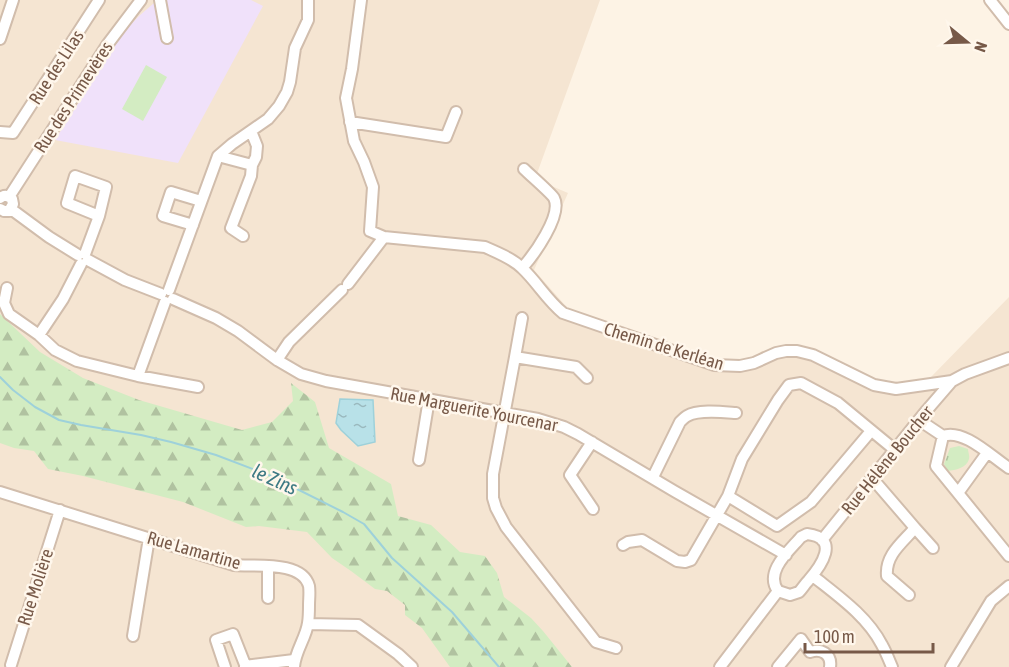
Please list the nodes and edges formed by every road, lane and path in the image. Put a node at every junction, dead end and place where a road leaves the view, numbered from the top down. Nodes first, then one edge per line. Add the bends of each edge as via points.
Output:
1 (13, 0) edge
2 (99, 0) edge
3 (141, 0) edge
4 (160, 0) edge
5 (308, 0) edge
6 (361, 0) edge
7 (990, 0) edge
8 (1009, 24) edge
9 (167, 38) dead end
10 (0, 39) edge
11 (456, 112) dead end
12 (350, 122) junction
13 (251, 131) junction
14 (0, 132) edge
15 (218, 156) junction
16 (252, 165) junction
17 (524, 169) dead end
18 (4, 197) edge
19 (201, 201) junction
20 (3, 210) edge
21 (99, 216) dead end
22 (193, 225) junction
23 (243, 237) dead end
24 (384, 237) junction
25 (83, 258) junction
26 (522, 268) junction
27 (7, 288) dead end
28 (167, 296) junction
29 (522, 318) dead end
30 (39, 335) junction
31 (515, 357) junction
32 (1009, 358) edge
33 (278, 360) junction
34 (138, 376) junction
35 (587, 378) dead end
36 (952, 381) junction
37 (198, 387) dead end
38 (429, 399) junction
39 (505, 412) junction
40 (736, 413) dead end
41 (919, 420) junction
42 (871, 431) junction
43 (943, 436) junction
44 (591, 442) junction
45 (895, 450) junction
46 (987, 453) junction
47 (419, 460) dead end
48 (1009, 468) edge
49 (653, 477) junction
50 (872, 478) junction
51 (0, 492) edge
52 (958, 493) junction
53 (728, 496) junction
54 (593, 509) dead end
55 (60, 510) junction
56 (717, 514) junction
57 (915, 528) junction
58 (149, 538) junction
59 (822, 540) junction
60 (623, 545) dead end
61 (933, 548) dead end
62 (786, 555) junction
63 (1009, 556) edge
64 (268, 566) junction
65 (813, 576) junction
66 (1009, 586) edge
67 (778, 591) junction
68 (909, 595) dead end
69 (268, 598) dead end
70 (308, 624) junction
71 (134, 636) dead end
72 (616, 648) dead end
73 (294, 664) edge
74 (10, 666) edge
75 (225, 667) edge
76 (245, 667) edge
77 (411, 667) edge
78 (720, 667) edge
79 (778, 667) edge
80 (830, 667) edge
81 (892, 667) edge
82 (951, 667) edge

1 - 10 street
2 - 14 street, Rue des Lilas via 13,133
3 - 18 street, Rue des Primevères
4 - 9 street
5 - 13 street via 308,20 295,48 287,92 268,119
6 - 12 street via 346,98
7 - 8 street
11 - 12 street via 446,137
12 - 24 street via 373,187 370,231
13 - 15 street
13 - 16 street via 257,146
15 - 16 street
15 - 19 street
16 - 23 street via 231,228
17 - 26 street via 555,199 557,211 538,248
18 - 20 street via 13,202
19 - 22 street
19 - 22 street via 171,192 162,216
20 - 25 street, Rue Marguerite Yourcenar
21 - 25 street
22 - 28 street
24 - 26 street, Chemin de Kerléan via 485,248
24 - 33 street via 345,287 289,342
25 - 28 street, Rue Marguerite Yourcenar
25 - 30 street
26 - 36 street, Chemin de Kerléan via 563,313 714,365 740,366 776,353 796,351 881,387
27 - 30 street via 4,303 9,314
28 - 33 street, Rue Marguerite Yourcenar via 216,318
28 - 34 street
29 - 31 street
30 - 34 street via 55,351 77,361
31 - 35 street via 576,367
31 - 39 street
32 - 36 street, Chemin de Kerléan
33 - 38 street, Rue Marguerite Yourcenar via 301,374 326,381
34 - 37 street
36 - 41 street, Rue Hélène Boucher
38 - 39 street, Rue Marguerite Yourcenar
38 - 47 street
39 - 44 street, Rue Marguerite Yourcenar via 564,427
39 - 72 street via 493,474 496,508 596,642
40 - 49 street via 686,416
41 - 43 street
41 - 45 street, Rue Hélène Boucher
42 - 45 street
42 - 53 street via 811,502 777,526
42 - 53 street via 838,403 801,383 789,385 742,459
43 - 46 street via 950,433 965,437
43 - 52 street via 936,466
44 - 49 street, Rue Marguerite Yourcenar
44 - 54 street via 570,476
45 - 50 street, Rue Hélène Boucher
46 - 48 street
46 - 52 street
49 - 56 street, Rue Marguerite Yourcenar
50 - 57 street
50 - 59 street, Rue Hélène Boucher
51 - 55 street, Rue Lamartine
52 - 63 street
53 - 56 street
55 - 58 street, Rue Lamartine
55 - 74 street, Rue Molière
56 - 60 street via 691,560 685,562 642,540
56 - 62 street, Rue Marguerite Yourcenar
57 - 61 street
57 - 68 street via 888,558 886,568 887,576
58 - 64 street, Rue Lamartine via 234,565
58 - 71 street
59 - 62 street via 807,534
59 - 65 street via 825,558
62 - 67 street via 772,580
64 - 69 street
64 - 70 street, Rue Lamartine via 294,570 305,579 309,587
65 - 67 street via 800,591 790,595
65 - 81 street via 868,624
66 - 82 street via 991,601
67 - 78 street
70 - 73 street, Rue Lamartine
70 - 77 street via 358,625
73 - 76 street
75 - 76 street via 216,640 233,634
79 - 80 street via 801,639 810,652 824,652

